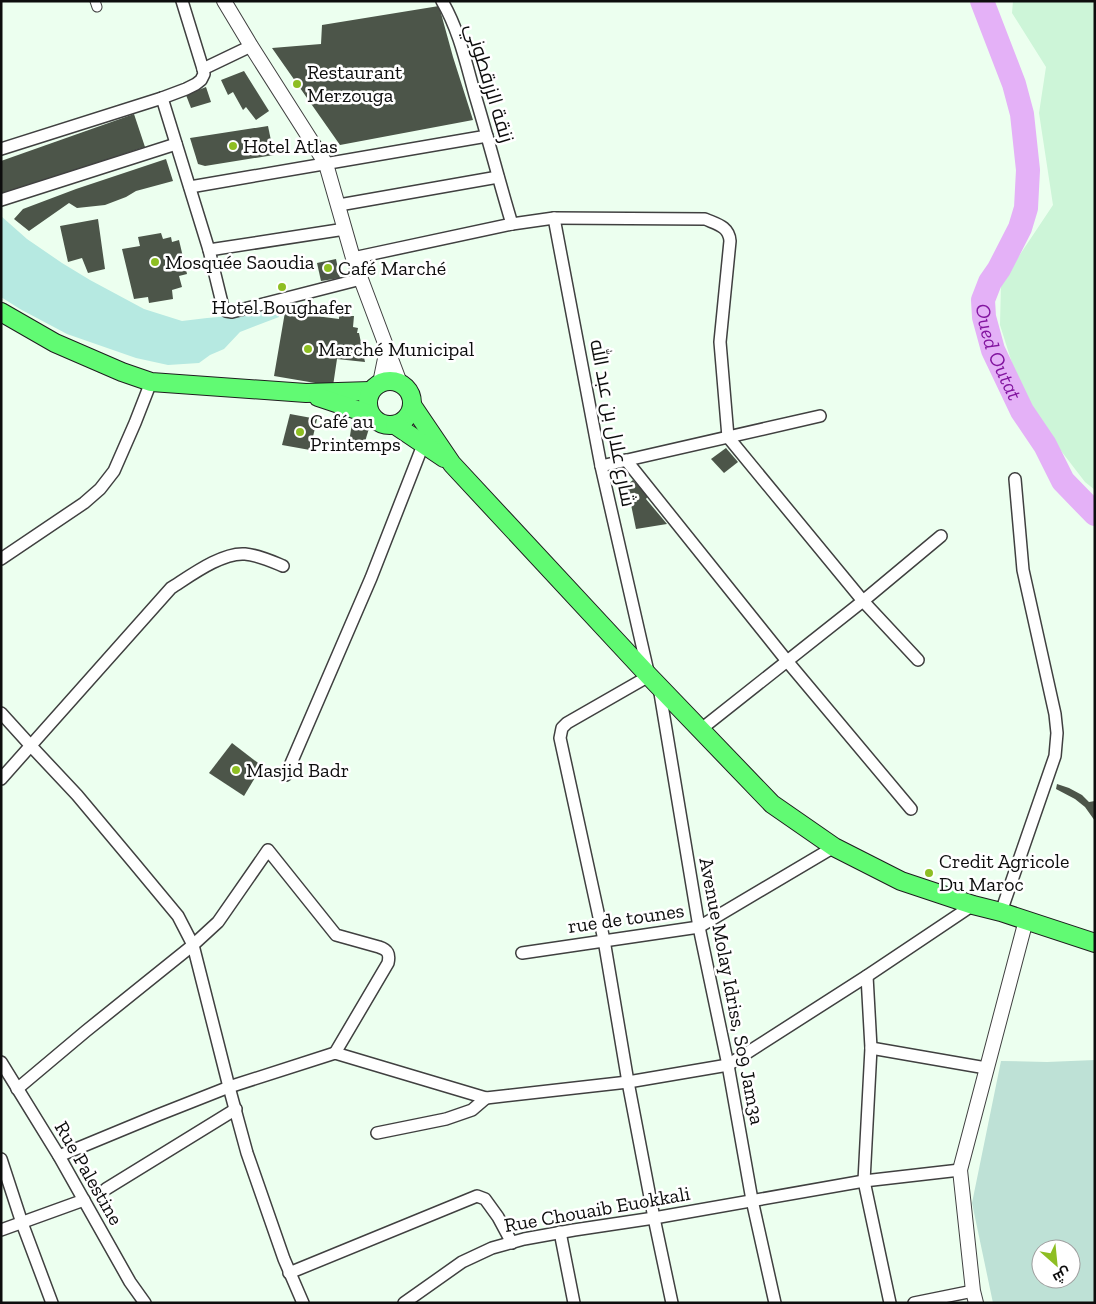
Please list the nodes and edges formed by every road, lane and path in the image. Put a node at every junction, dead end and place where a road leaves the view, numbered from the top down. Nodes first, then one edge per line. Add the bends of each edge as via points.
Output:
1 (182, 1) edge
2 (224, 1) edge
3 (442, 1) edge
4 (251, 46) junction
5 (203, 69) junction
6 (162, 98) junction
7 (487, 136) junction
8 (176, 144) junction
9 (1, 149) edge
10 (326, 164) junction
11 (498, 177) junction
12 (190, 187) junction
13 (1, 200) edge
14 (338, 205) junction
15 (554, 218) junction
16 (512, 224) junction
17 (345, 229) junction
18 (209, 250) junction
19 (353, 258) junction
20 (361, 279) junction
21 (1, 312) edge
22 (387, 348) junction
23 (151, 382) junction
24 (400, 383) junction
25 (375, 387) junction
26 (306, 394) junction
27 (412, 405) junction
28 (369, 414) junction
29 (820, 416) dead end
30 (395, 425) junction
31 (728, 437) junction
32 (423, 445) junction
33 (626, 460) junction
34 (452, 464) junction
35 (601, 466) junction
36 (1016, 479) dead end
37 (941, 536) dead end
38 (1, 559) edge
39 (283, 566) dead end
40 (863, 601) junction
41 (918, 660) dead end
42 (787, 661) junction
43 (654, 681) junction
44 (1, 713) edge
45 (700, 730) junction
46 (31, 746) junction
47 (286, 775) dead end
48 (1, 779) edge
49 (911, 809) dead end
50 (834, 847) junction
51 (974, 905) junction
52 (1001, 912) junction
53 (1026, 920) junction
54 (699, 927) junction
55 (604, 940) junction
56 (1095, 942) edge
57 (193, 945) junction
58 (522, 953) dead end
59 (867, 976) junction
60 (871, 1048) junction
61 (335, 1053) junction
62 (1, 1062) edge
63 (728, 1065) junction
64 (986, 1068) junction
65 (628, 1082) junction
66 (229, 1087) junction
67 (17, 1089) junction
68 (486, 1098) junction
69 (236, 1109) junction
70 (376, 1134) dead end
71 (59, 1156) junction
72 (1, 1159) edge
73 (960, 1170) junction
74 (864, 1180) junction
75 (106, 1189) dead end
76 (84, 1200) junction
77 (752, 1200) junction
78 (654, 1218) junction
79 (22, 1223) junction
80 (1, 1230) edge
81 (560, 1232) junction
82 (512, 1243) junction
83 (289, 1273) junction
84 (974, 1297) edge
85 (52, 1303) edge
86 (145, 1303) edge
87 (303, 1303) edge
88 (404, 1303) edge
89 (574, 1303) edge
90 (672, 1303) edge
91 (775, 1303) edge
92 (890, 1303) edge
93 (914, 1303) edge

1 - 5 street
2 - 4 street
3 - 7 street, زنقة الزرقطوني via 462,47
4 - 5 street
4 - 10 street
5 - 6 street via 201,80
6 - 8 street
6 - 9 street
7 - 10 street
7 - 11 street, زنقة الزرقطوني
8 - 12 street
8 - 13 street
10 - 12 street
10 - 14 street
11 - 14 street
11 - 16 street, زنقة الزرقطوني
12 - 18 street
14 - 17 street
15 - 16 street
15 - 31 street via 704,219 721,225 730,234 720,342
15 - 35 street, شارع علال بن عبد الله
16 - 19 street
17 - 18 street
17 - 19 street
18 - 20 street via 222,307 232,312
19 - 20 street
20 - 22 street
21 - 23 main road via 55,343
22 - 24 street
22 - 25 street
23 - 26 main road
23 - 38 street via 114,471 100,489
24 - 25 main road via 387,381
24 - 27 main road via 409,392
25 - 26 main road
25 - 28 main road via 367,398
26 - 28 main road
27 - 30 main road via 407,418
27 - 34 main road
28 - 30 main road via 380,424
29 - 31 street
30 - 32 main road
31 - 33 street
31 - 40 street
32 - 34 main road
32 - 47 street via 371,578
33 - 35 street
33 - 42 street
34 - 43 main road
35 - 43 street, شارع علال بن عبد الله
36 - 52 street via 1023,570 1057,733 1055,756
37 - 40 street
39 - 46 street via 244,553 229,555 171,588
40 - 41 street
40 - 42 street
42 - 45 street
42 - 49 street
43 - 45 main road
43 - 54 street, Avenue Molay Idriss, So9 Jam3a
43 - 55 street via 567,723 560,738
44 - 46 street
45 - 50 main road via 772,804
46 - 48 street
46 - 57 street via 77,795 178,916
50 - 51 main road via 901,881
50 - 54 street, rue de tounes
51 - 52 main road
51 - 59 street
52 - 53 main road
53 - 56 main road
53 - 64 street
54 - 55 street, rue de tounes
54 - 63 street, Avenue Molay Idriss, So9 Jam3a
55 - 58 street, rue de tounes
55 - 65 street
57 - 61 street via 218,922 268,850 336,935 385,949 390,956
57 - 66 street
57 - 67 street
59 - 60 street
59 - 63 street
60 - 64 street
60 - 74 street
61 - 66 street
61 - 68 street
62 - 67 street, Rue Palestine
63 - 65 street
63 - 77 street, Avenue Molay Idriss, So9 Jam3a
64 - 73 street
65 - 68 street
65 - 78 street
66 - 69 street
66 - 71 street
67 - 71 street, Rue Palestine
68 - 70 street via 472,1110 446,1119
69 - 75 street
69 - 83 street via 247,1153
71 - 76 street, Rue Palestine
72 - 79 street
73 - 74 street, Rue Chouaib Euokkali
73 - 84 street
74 - 77 street, Rue Chouaib Euokkali
74 - 92 street
76 - 79 street
76 - 86 street, Rue Palestine
77 - 78 street, Rue Chouaib Euokkali
77 - 91 street, Avenue Molay Idriss, So9 Jam3a
78 - 81 street, Rue Chouaib Euokkali
78 - 90 street
79 - 80 street
79 - 85 street
81 - 82 street, Rue Chouaib Euokkali
81 - 89 street
82 - 83 street via 485,1199 477,1196
82 - 88 street, Rue Chouaib Euokkali via 462,1262
83 - 87 street
84 - 93 street

